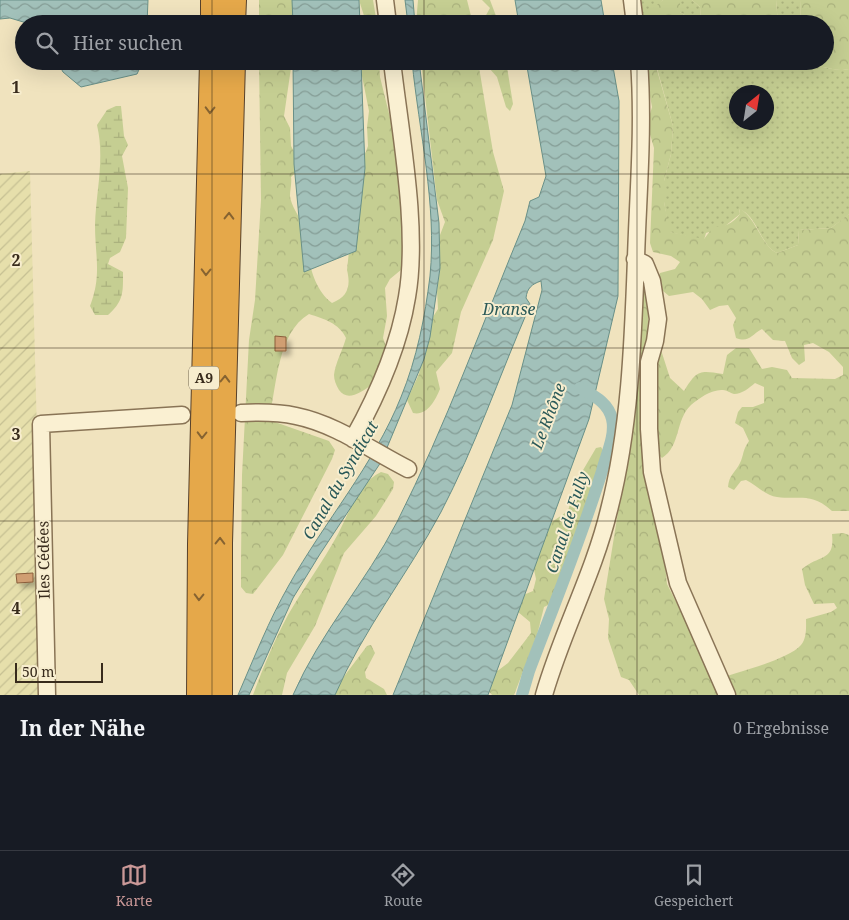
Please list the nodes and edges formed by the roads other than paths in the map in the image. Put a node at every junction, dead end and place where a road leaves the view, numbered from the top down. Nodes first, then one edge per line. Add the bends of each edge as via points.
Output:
1 (213, 0) edge
2 (234, 0) edge
3 (385, 0) edge
4 (632, 0) edge
5 (212, 15) edge
6 (233, 15) edge
7 (387, 15) edge
8 (634, 15) edge
9 (212, 70) edge
10 (232, 70) edge
11 (393, 70) edge
12 (639, 70) edge
13 (636, 259) junction
14 (242, 412) dead end
15 (182, 415) dead end
16 (357, 441) junction
17 (402, 466) dead end
18 (47, 695) edge
19 (199, 695) edge
20 (220, 695) edge
21 (544, 695) edge
22 (726, 695) edge

1 - 5 highway
2 - 6 highway
3 - 7 street
4 - 8 street
9 -> 19 highway, A9
20 -> 10 highway, A9 via 220,542
11 - 16 street via 408,197 411,248 407,297 394,349
12 - 13 street via 640,172
13 - 21 street via 625,421 610,509
13 - 22 street via 645,264 652,281 658,319 649,362 652,472 678,583
14 - 16 street via 297,416
15 - 18 street, Iles Cédées via 41,424
16 - 17 street

